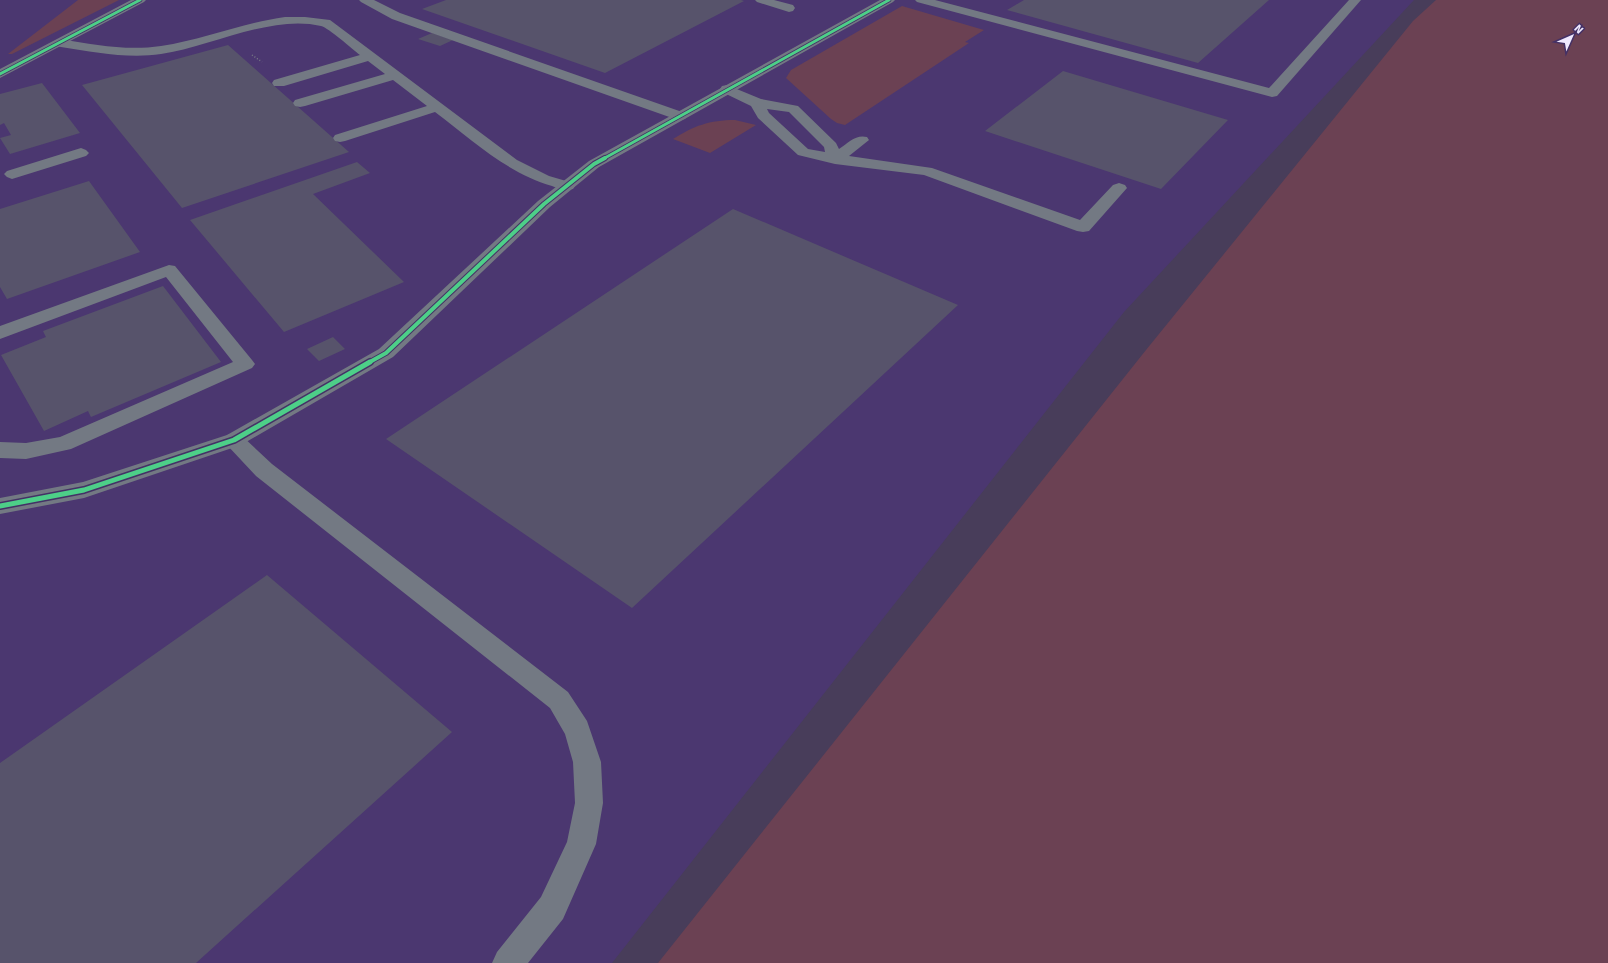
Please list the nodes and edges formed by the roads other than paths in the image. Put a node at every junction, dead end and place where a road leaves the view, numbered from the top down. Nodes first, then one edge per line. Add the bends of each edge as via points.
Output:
1 (140, 0) edge
2 (365, 0) edge
3 (889, 0) edge
4 (922, 0) edge
5 (966, 0) edge
6 (1356, 0) edge
7 (765, 1) edge
8 (789, 8) dead end
9 (952, 8) junction
10 (232, 20) dead end
11 (243, 29) junction
12 (60, 43) junction
13 (370, 56) junction
14 (0, 74) edge
15 (394, 74) junction
16 (280, 83) dead end
17 (727, 89) junction
18 (300, 103) dead end
19 (757, 103) junction
20 (437, 107) junction
21 (680, 116) junction
22 (340, 138) dead end
23 (862, 140) dead end
24 (81, 153) dead end
25 (835, 159) junction
26 (6, 173) edge
27 (567, 186) junction
28 (1119, 188) dead end
29 (0, 333) edge
30 (234, 440) junction
31 (0, 450) edge
32 (0, 506) edge
33 (508, 963) edge

1 - 12 street
2 - 21 street via 396,16
3 - 17 street
4 - 9 street
5 - 9 street
6 - 9 street via 1272,93
7 - 8 street
10 - 11 street
11 - 12 street via 175,48 149,52
11 - 13 street via 279,20 311,20 326,23
12 - 14 street
13 - 15 street
13 - 16 street
15 - 18 street
15 - 20 street
17 - 19 street
17 - 21 street
19 - 25 street via 763,115 803,152
19 - 25 street via 793,109 831,146
20 - 22 street
20 - 27 street via 512,163 543,179
21 - 27 street via 594,164
23 - 25 street
24 - 26 street
25 - 28 street via 927,172 1083,227
27 - 30 street via 544,204 386,353
29 - 31 street via 169,270 245,364 64,444 26,450
30 - 32 street via 84,490
30 - 33 street via 264,470 559,700 577,730 587,762 589,802 581,844 552,908

